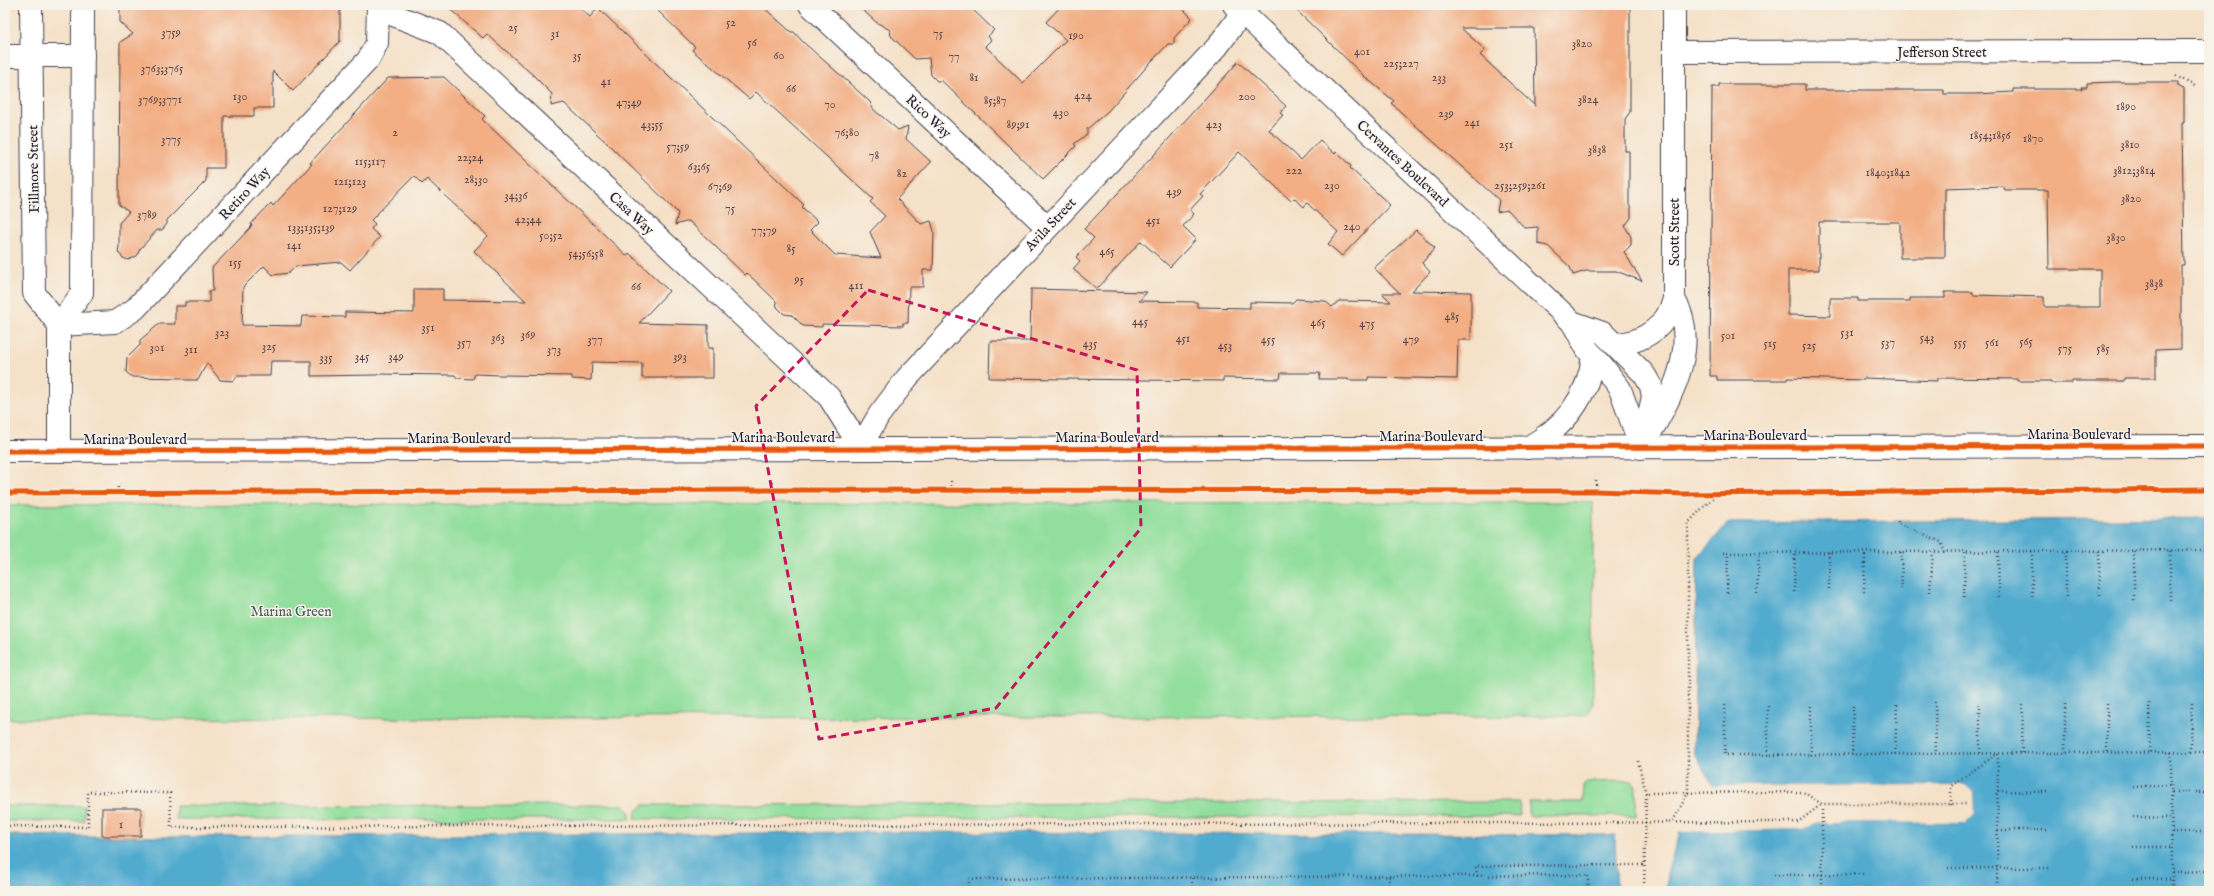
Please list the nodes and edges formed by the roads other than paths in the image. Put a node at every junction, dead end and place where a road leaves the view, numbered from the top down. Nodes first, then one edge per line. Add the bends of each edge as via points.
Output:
1 (32, 5) edge
2 (83, 5) edge
3 (810, 5) edge
4 (1674, 5) edge
5 (378, 7) edge
6 (1241, 8) edge
7 (2209, 51) edge
8 (1674, 52) junction
9 (5, 56) edge
10 (32, 56) junction
11 (83, 56) junction
12 (1047, 227) junction
13 (1674, 299) junction
14 (1572, 322) junction
15 (58, 325) junction
16 (1615, 344) junction
17 (1593, 356) junction
18 (2209, 446) edge
19 (1527, 448) junction
20 (1641, 448) junction
21 (858, 449) junction
22 (5, 451) edge
23 (59, 451) junction

1 - 10 street, Fillmore Street
2 - 11 street
3 - 12 street, Rico Way
4 - 8 street, Scott Street
5 - 15 street, Retiro Way via 377,43 368,60 135,309 115,322
5 - 21 street, Casa Way via 440,33 829,397 851,432
6 - 12 street, Avila Street via 1217,47
6 - 14 street, Cervantes Boulevard
7 - 8 street, Jefferson Street
8 - 13 street, Scott Street
9 - 10 street
10 - 11 street
10 - 15 street, Fillmore Street via 34,293
11 - 15 street via 82,293
12 - 21 street, Avila Street via 908,378 879,415
13 - 16 street via 1672,310 1660,327 1640,338
13 - 20 street, Scott Street via 1684,322 1685,335 1679,373 1662,412
14 - 16 street, Cervantes Boulevard via 1603,333
14 - 17 street, Cervantes Boulevard via 1586,349
15 - 23 street
16 - 20 street, Cervantes Boulevard via 1644,374 1651,386 1653,397
17 - 19 street via 1588,382 1577,406 1556,429
17 - 20 street, Cervantes Boulevard via 1625,398
18 - 20 street, Marina Boulevard
19 - 20 street, Marina Boulevard
19 - 21 street, Marina Boulevard
21 - 23 street, Marina Boulevard
22 - 23 street, Marina Boulevard

